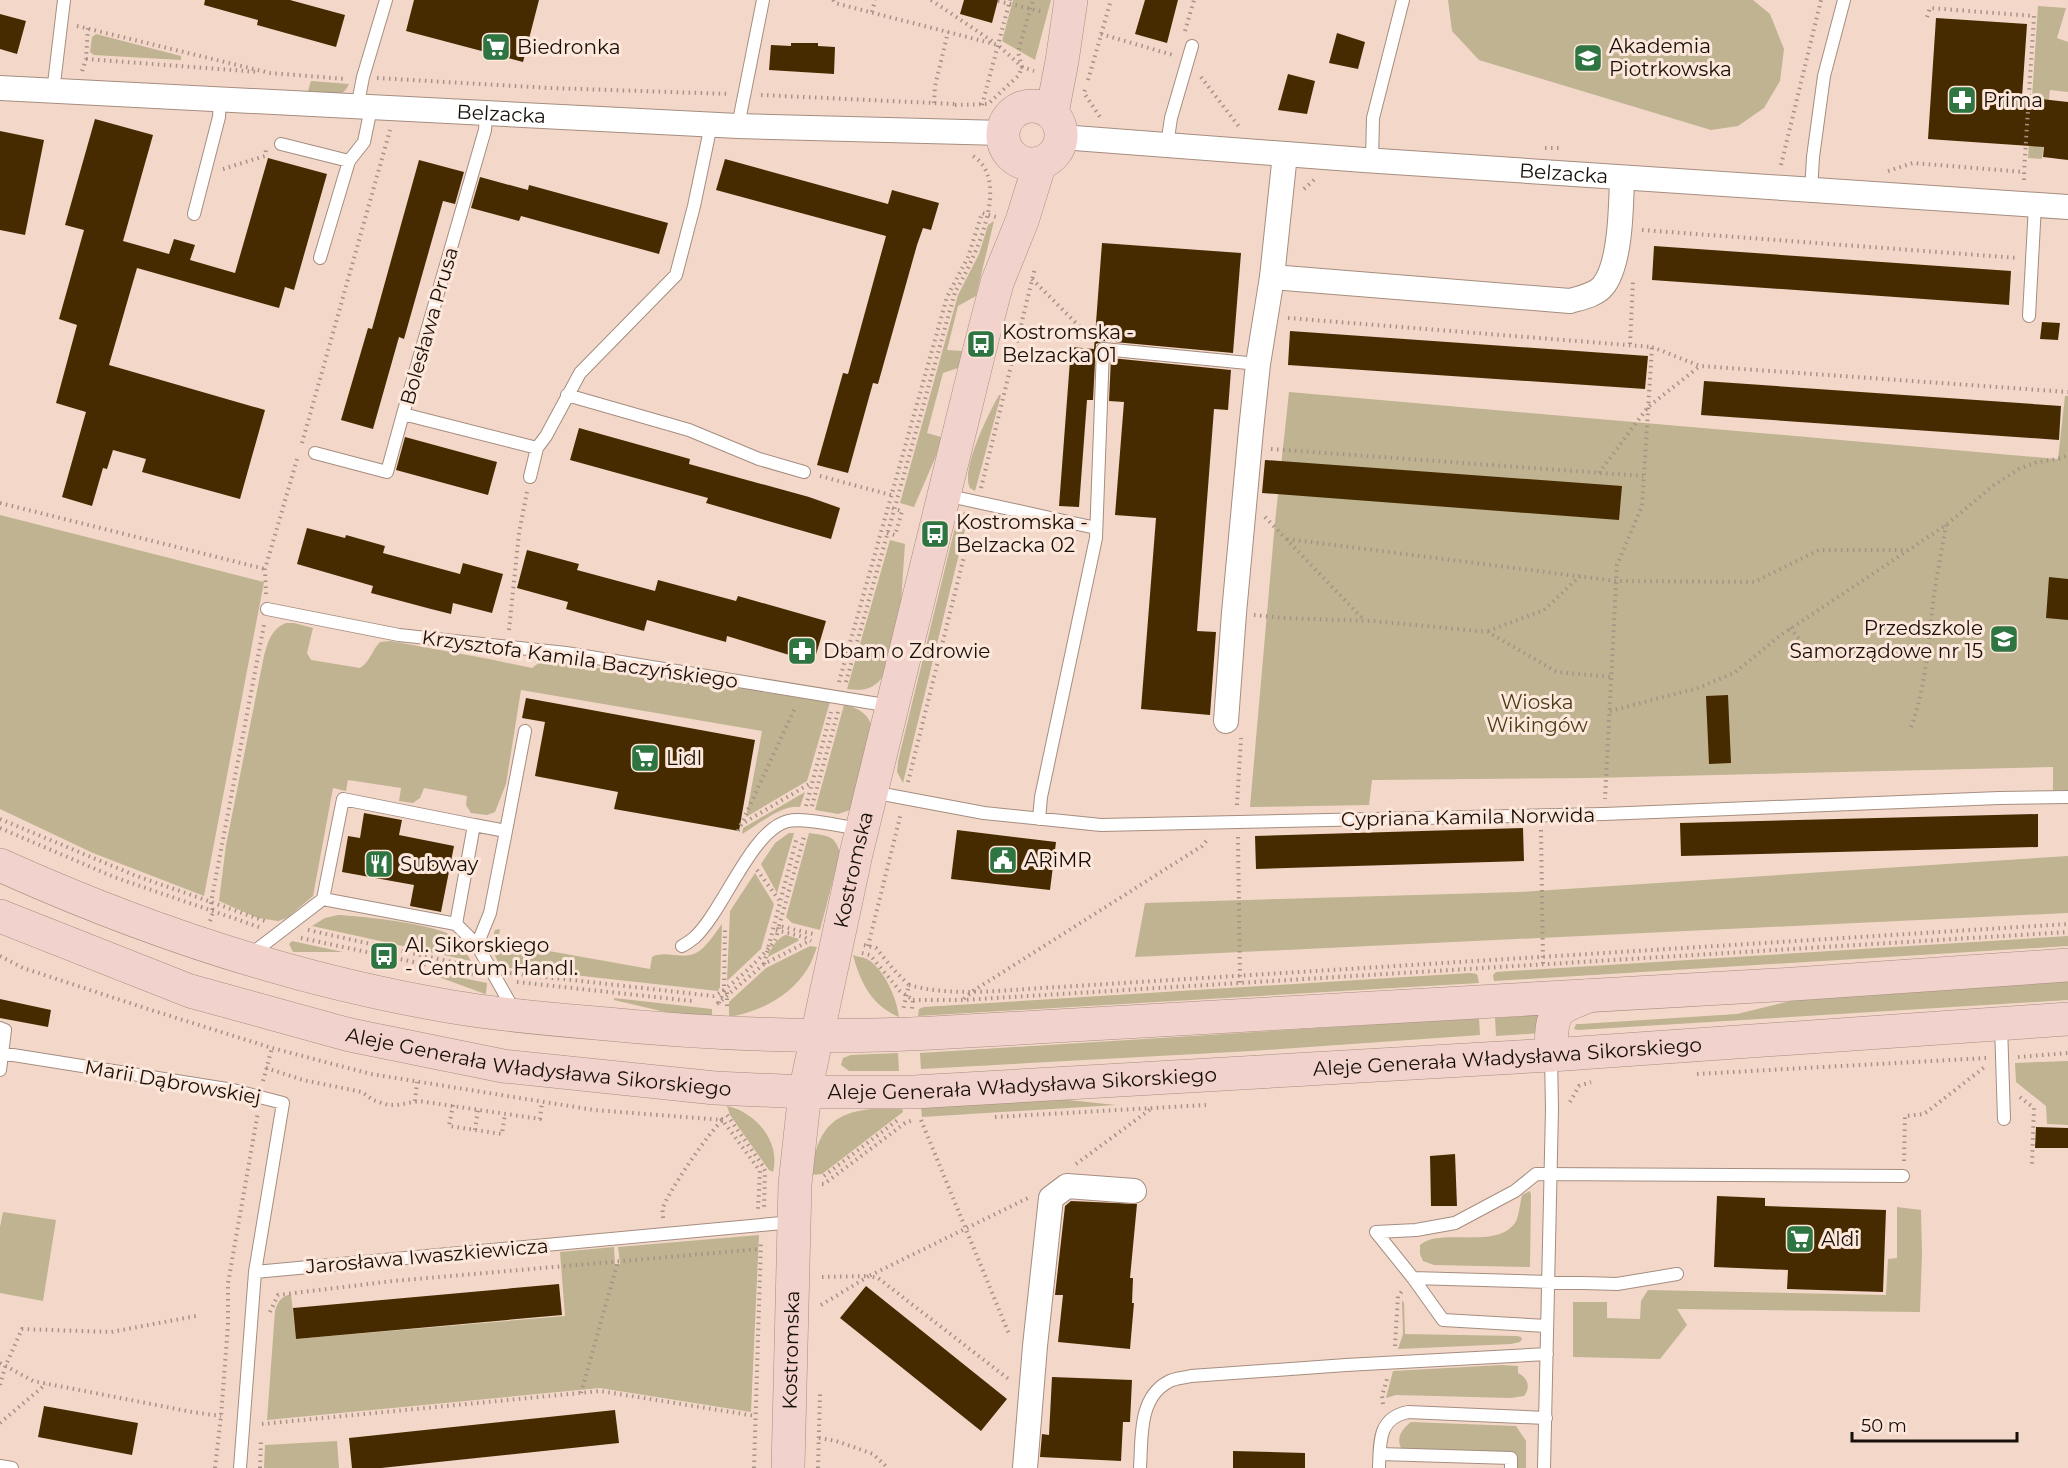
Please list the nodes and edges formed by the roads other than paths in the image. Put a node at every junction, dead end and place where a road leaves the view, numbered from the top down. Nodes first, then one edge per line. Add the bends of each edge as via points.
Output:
1 (64, 0) edge
2 (386, 0) edge
3 (764, 0) edge
4 (1403, 0) edge
5 (1844, 0) edge
6 (1057, 6) edge
7 (1192, 46) dead end
8 (0, 88) edge
9 (53, 92) junction
10 (220, 100) junction
11 (364, 108) junction
12 (486, 115) junction
13 (1047, 119) junction
14 (711, 125) junction
15 (738, 126) junction
16 (281, 144) dead end
17 (1167, 145) junction
18 (1019, 151) junction
19 (1285, 154) junction
20 (1372, 160) junction
21 (348, 161) junction
22 (1622, 178) junction
23 (1811, 179) junction
24 (2029, 195) junction
25 (2068, 207) edge
26 (194, 214) dead end
27 (320, 258) dead end
28 (1272, 277) junction
29 (2029, 316) dead end
30 (1258, 364) junction
31 (567, 395) junction
32 (403, 414) junction
33 (537, 448) junction
34 (315, 453) dead end
35 (804, 472) road end
36 (530, 477) road end
37 (945, 495) junction
38 (1096, 528) junction
39 (267, 609) road end
40 (892, 706) junction
41 (1226, 721) dead end
42 (525, 730) dead end
43 (871, 792) junction
44 (2068, 797) edge
45 (1039, 819) junction
46 (474, 825) junction
47 (862, 830) junction
48 (506, 831) junction
49 (0, 866) edge
50 (323, 899) junction
51 (0, 915) edge
52 (456, 924) junction
53 (477, 945) junction
54 (682, 946) dead end
55 (246, 958) junction
56 (2068, 965) edge
57 (1588, 996) junction
58 (517, 1016) junction
59 (2068, 1020) edge
60 (2001, 1024) junction
61 (0, 1028) edge
62 (818, 1036) junction
63 (2, 1053) edge
64 (1551, 1055) junction
65 (0, 1070) edge
66 (805, 1092) junction
67 (2004, 1119) dead end
68 (1551, 1174) junction
69 (1904, 1176) dead end
70 (1134, 1191) dead end
71 (773, 1220) junction
72 (255, 1272) junction
73 (1677, 1274) dead end
74 (1413, 1278) junction
75 (1548, 1282) junction
76 (1547, 1326) junction
77 (1547, 1354) junction
78 (1546, 1418) junction
79 (1380, 1454) junction
80 (0, 1466) edge
81 (12, 1468) edge
82 (240, 1468) edge
83 (788, 1468) edge
84 (1025, 1468) edge
85 (1140, 1468) edge
86 (1379, 1468) edge
87 (1511, 1468) edge
88 (1544, 1468) edge

1 - 9 lane
2 - 11 lane via 363,77
3 - 15 lane
4 - 20 lane via 1373,118
5 - 23 lane via 1824,76
6 - 13 main road
7 - 17 lane
8 - 9 street, Belzacka
9 - 10 street, Belzacka
10 - 11 street, Belzacka
10 - 26 lane
11 - 12 street, Belzacka
11 - 21 lane via 364,142
12 - 14 street, Belzacka
12 - 32 lane, Bolesława Prusa via 485,130
13 - 17 street, Belzacka via 1103,140
13 - 18 main road via 1057,150 1047,160
13 - 18 main road via 1022,108 1011,115 1004,127
14 - 15 street, Belzacka
14 - 31 lane via 676,275 580,373
15 - 18 street, Belzacka via 954,132
16 - 21 lane
17 - 19 street, Belzacka
18 - 37 main road, Kostromska via 1003,218 997,283
19 - 20 street, Belzacka
19 - 28 street
20 - 22 street, Belzacka
21 - 27 lane
22 - 23 street, Belzacka
22 - 28 street via 1619,237 1610,272 1602,287 1588,296 1569,301
23 - 24 street, Belzacka
24 - 25 street, Belzacka
24 - 29 lane
28 - 30 street
30 - 38 lane via 1103,350
30 - 41 street
31 - 33 lane
31 - 35 lane via 669,423 759,459
32 - 33 lane, Bolesława Prusa
32 - 34 lane via 387,472
33 - 36 lane
37 - 38 lane
37 - 40 main road, Kostromska
38 - 45 lane
39 - 40 lane, Krzysztofa Kamila Baczyńskiego via 399,635 566,653
40 - 43 main road, Kostromska
42 - 48 lane
43 - 45 lane, Cypriana Kamila Norwida
43 - 47 main road, Kostromska
44 - 45 lane, Cypriana Kamila Norwida via 1221,823 1101,825
46 - 48 lane
46 - 50 lane via 343,799
46 - 52 lane
47 - 54 lane via 806,827 789,821 778,825 749,857 694,938
47 - 62 main road, Kostromska
48 - 53 lane via 490,913
49 - 55 main road, Aleje Generała Władysława Sikorskiego via 123,916
50 - 52 lane
50 - 55 lane
51 - 66 main road, Aleje Generała Władysława Sikorskiego via 185,1005 503,1066 694,1087
52 - 53 lane
53 - 58 lane
55 - 58 main road, Aleje Generała Władysława Sikorskiego via 351,986
56 - 57 main road, Aleje Generała Władysława Sikorskiego
57 - 62 main road, Aleje Generała Władysława Sikorskiego via 944,1033
57 - 64 main road via 1562,1008 1556,1016
58 - 62 main road, Aleje Generała Władysława Sikorskiego
59 - 60 main road, Aleje Generała Władysława Sikorskiego
60 - 64 main road, Aleje Generała Władysława Sikorskiego
60 - 67 lane via 1999,1058
61 - 63 lane via 5,1030
62 - 66 main road, Kostromska
63 - 65 lane
63 - 72 lane, Marii Dąbrowskiej via 233,1090 283,1103
64 - 66 main road, Aleje Generała Władysława Sikorskiego via 914,1092
64 - 68 lane
66 - 71 main road, Kostromska via 795,1184
68 - 69 lane
68 - 74 lane via 1534,1174 1515,1191 1455,1224 1376,1232
68 - 75 lane
70 - 84 street via 1067,1186 1051,1198
71 - 72 lane, Jarosława Iwaszkiewicza
71 - 83 main road, Kostromska
72 - 82 lane
73 - 75 lane via 1617,1284
74 - 75 lane
74 - 76 lane via 1443,1320
75 - 76 lane
76 - 77 lane
77 - 78 lane
77 - 85 lane via 1191,1376 1168,1382 1155,1393 1144,1413
78 - 79 lane via 1395,1414 1385,1424
78 - 88 lane
79 - 86 lane
79 - 87 lane via 1511,1458
80 - 81 lane

